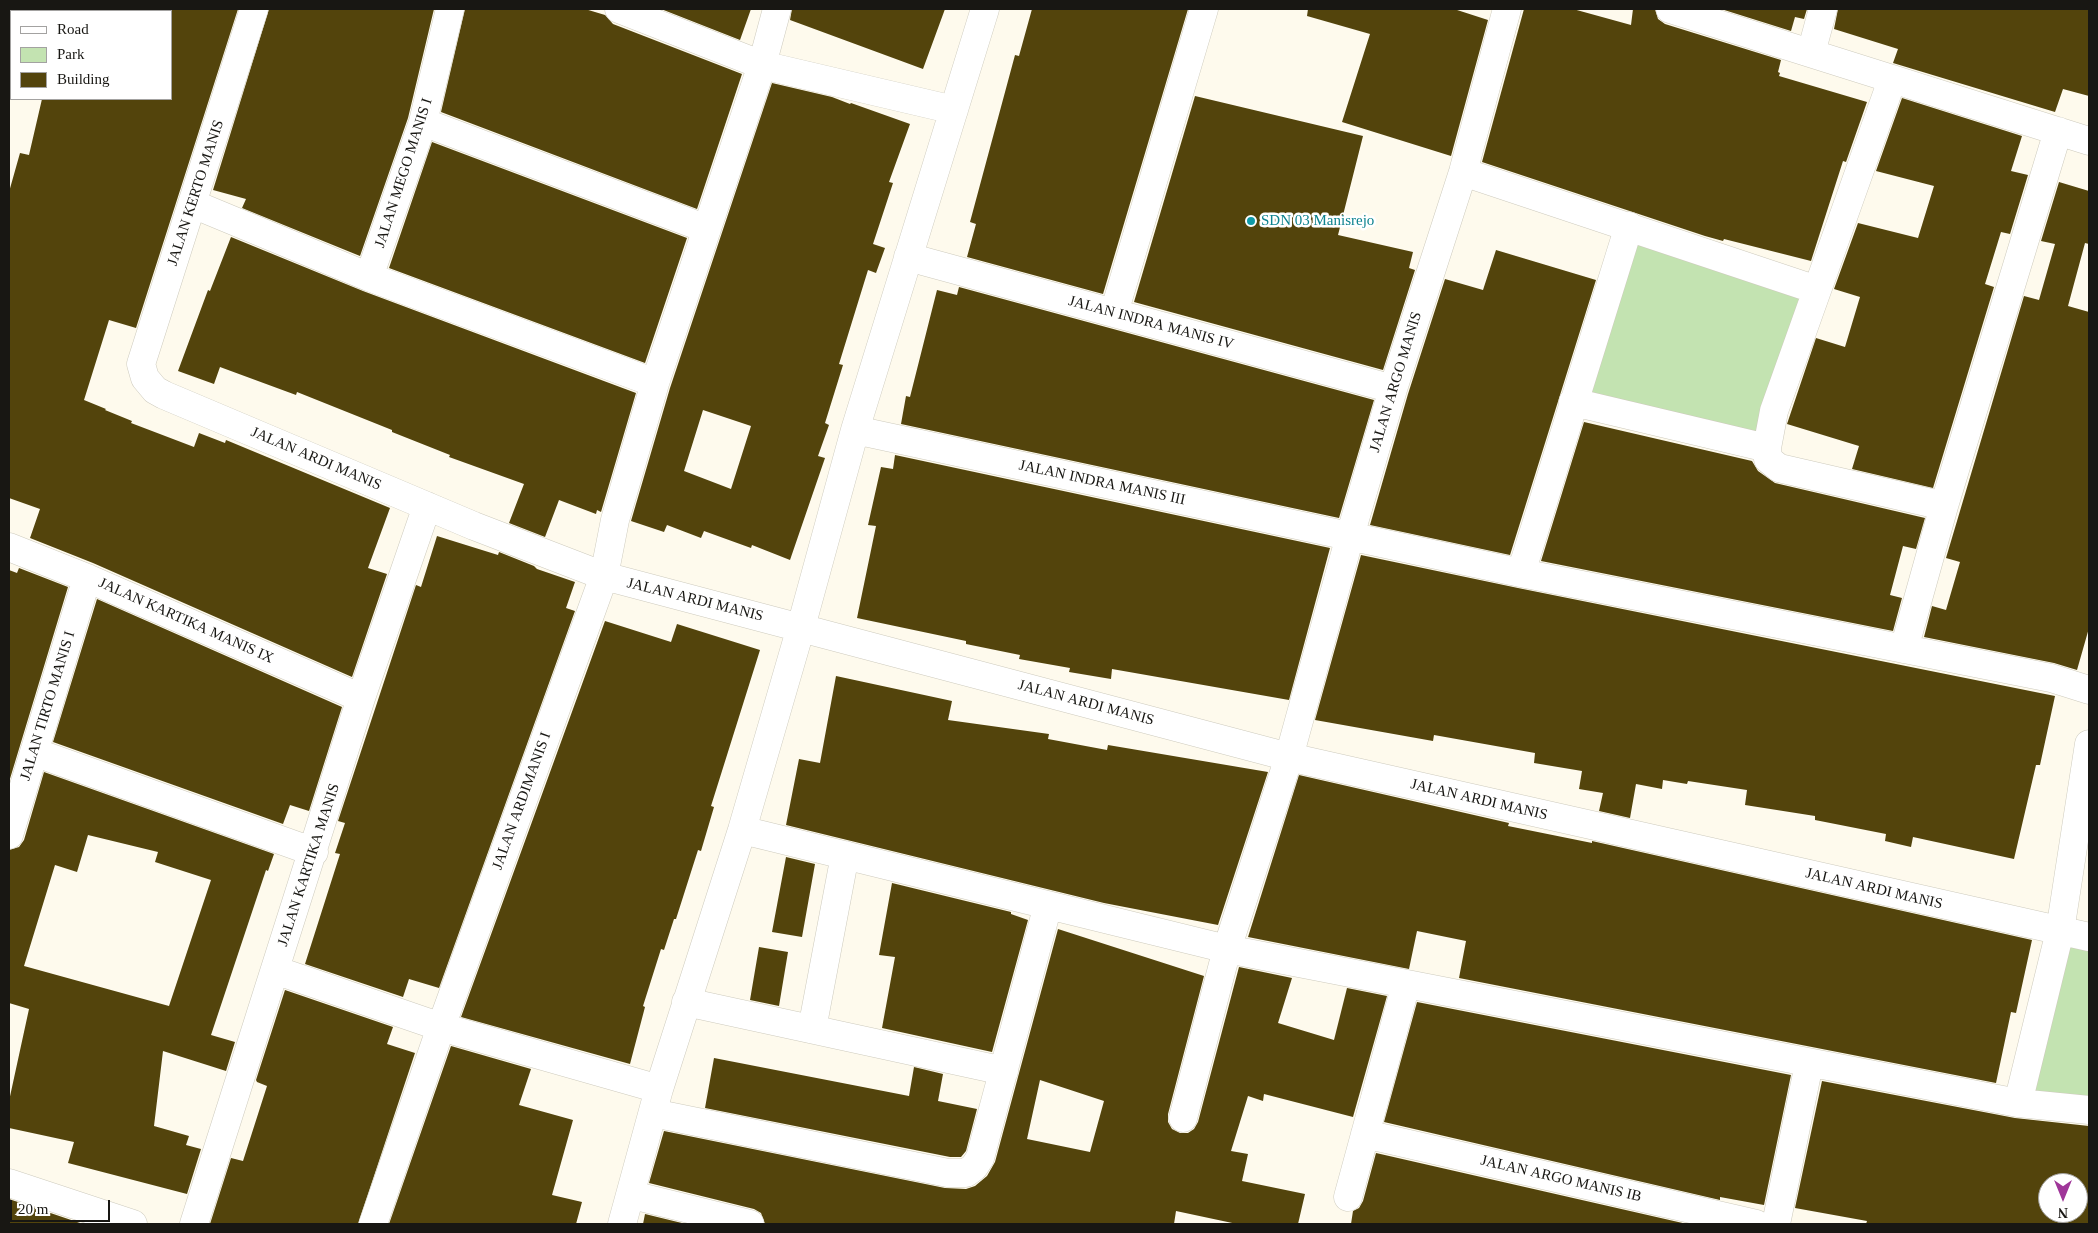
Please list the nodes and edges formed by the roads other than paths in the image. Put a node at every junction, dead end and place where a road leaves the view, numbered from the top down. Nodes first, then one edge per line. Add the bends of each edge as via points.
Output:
1 (254, 9) edge
2 (450, 9) edge
3 (619, 9) edge
4 (777, 9) edge
5 (985, 9) edge
6 (1204, 9) edge
7 (1507, 9) edge
8 (1670, 9) edge
9 (1824, 9) edge
10 (1811, 53) junction
11 (762, 65) junction
12 (1892, 80) junction
13 (954, 110) junction
14 (423, 122) junction
15 (2058, 131) junction
16 (2089, 140) edge
17 (1463, 172) junction
18 (193, 204) junction
19 (1629, 226) junction
20 (707, 229) junction
21 (908, 257) junction
22 (370, 277) junction
23 (1817, 290) junction
24 (1114, 313) junction
25 (145, 378) joint
26 (655, 382) junction
27 (1394, 389) junction
28 (1573, 402) junction
29 (855, 430) junction
30 (1767, 448) junction
31 (428, 506) junction
32 (1944, 506) junction
33 (1350, 536) junction
34 (9, 547) edge
35 (1521, 573) junction
36 (604, 576) junction
37 (87, 578) junction
38 (801, 627) junction
39 (1904, 649) junction
40 (2089, 690) edge
41 (361, 698) junction
42 (2089, 744) edge
43 (34, 752) junction
44 (1289, 756) junction
45 (742, 830) junction
46 (9, 835) edge
47 (314, 852) junction
48 (845, 855) junction
49 (1048, 905) junction
50 (2060, 931) junction
51 (2089, 937) edge
52 (1227, 948) junction
53 (275, 970) junction
54 (1406, 984) junction
55 (686, 1002) junction
56 (441, 1026) junction
57 (812, 1029) junction
58 (1809, 1064) junction
59 (1004, 1071) junction
60 (656, 1101) junction
61 (2018, 1103) junction
62 (2089, 1110) edge
63 (1183, 1118) dead end
64 (1365, 1134) junction
65 (9, 1183) edge
66 (632, 1195) junction
67 (1348, 1197) dead end
68 (133, 1224) edge
69 (194, 1224) edge
70 (373, 1224) edge
71 (622, 1224) edge
72 (750, 1224) edge
73 (1756, 1224) edge
74 (1776, 1224) edge

1 - 18 street, JALAN KERTO MANIS
2 - 14 street, JALAN MEGO MANIS I
3 - 11 street
4 - 11 street, JALAN ARDIMANIS I
5 - 13 street
6 - 24 street
7 - 17 street, JALAN ARGO MANIS
8 - 10 street
9 - 10 street
10 - 12 street
11 - 13 street
11 - 20 street, JALAN ARDIMANIS I
12 - 15 street
12 - 23 street
13 - 21 street
14 - 20 street
14 - 22 street, JALAN MEGO MANIS I
15 - 16 street
15 - 32 street
17 - 19 street
17 - 27 street, JALAN ARGO MANIS
18 - 22 street
18 - 25 street, JALAN KERTO MANIS via 141,364
19 - 23 street
19 - 28 street
20 - 26 street, JALAN ARDIMANIS I
21 - 24 street, JALAN INDRA MANIS IV
21 - 29 street
22 - 26 street
23 - 30 street via 1774,411
24 - 27 street, JALAN INDRA MANIS IV
25 - 31 street, JALAN ARDI MANIS via 164,395
26 - 36 street, JALAN ARDIMANIS I via 615,520
27 - 33 street, JALAN ARGO MANIS
28 - 30 street
28 - 35 street
29 - 33 street, JALAN INDRA MANIS III
29 - 38 street
30 - 32 street via 1768,459 1779,468
31 - 36 street, JALAN ARDI MANIS
31 - 41 street, JALAN KARTIKA MANIS
32 - 39 street
33 - 35 street, JALAN INDRA MANIS III
33 - 44 street, JALAN ARGO MANIS
34 - 37 street, JALAN KARTIKA MANIS IX
35 - 39 street, JALAN INDRA MANIS III
36 - 38 street, JALAN ARDI MANIS
36 - 56 street, JALAN ARDIMANIS I
37 - 41 street, JALAN KARTIKA MANIS IX
37 - 43 street, JALAN TIRTO MANIS I
38 - 44 street, JALAN ARDI MANIS
38 - 45 street
39 - 40 street, JALAN INDRA MANIS III via 2052,678
41 - 47 street, JALAN KARTIKA MANIS
42 - 50 street
43 - 46 street, JALAN TIRTO MANIS I
43 - 47 street
44 - 50 street, JALAN ARDI MANIS
44 - 52 street, JALAN ARGO MANIS
45 - 48 street
45 - 55 street
47 - 53 street, JALAN KARTIKA MANIS
48 - 49 street
48 - 57 street
49 - 52 street
49 - 59 street
50 - 51 street, JALAN ARDI MANIS
50 - 61 street
52 - 54 street
52 - 63 street, JALAN ARGO MANIS
53 - 56 street
53 - 69 street, JALAN KARTIKA MANIS
54 - 58 street
54 - 64 street
55 - 57 street
55 - 60 street
56 - 60 street
56 - 70 street, JALAN ARDIMANIS I
57 - 59 street
58 - 61 street
58 - 74 street
59 - 60 street via 980,1158 966,1173 948,1173
60 - 66 street
61 - 62 street
64 - 67 street
64 - 73 street, JALAN ARGO MANIS IB
65 - 68 street
66 - 71 street
66 - 72 street

